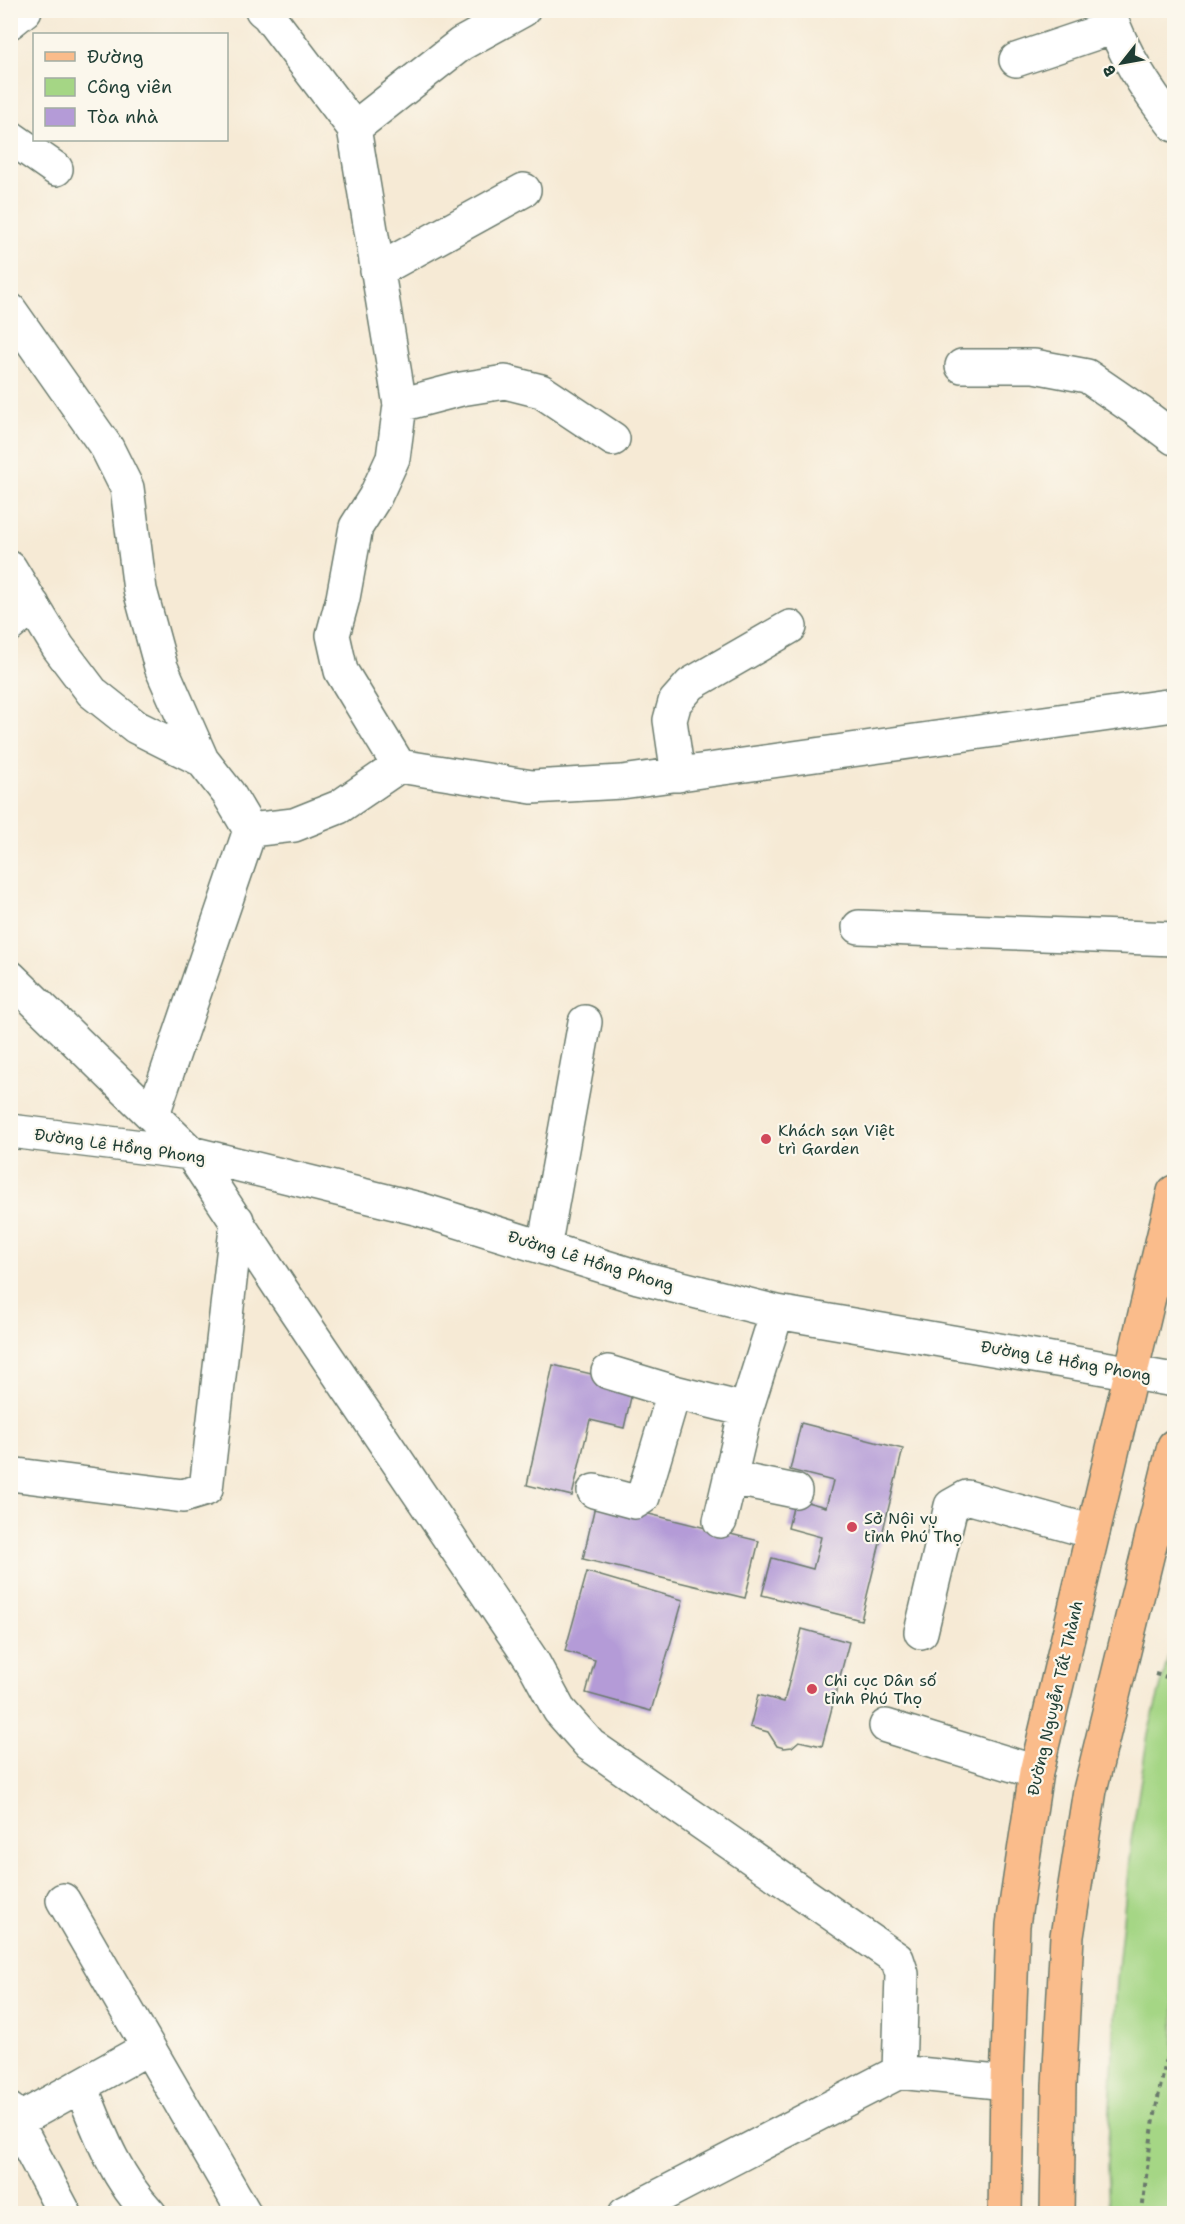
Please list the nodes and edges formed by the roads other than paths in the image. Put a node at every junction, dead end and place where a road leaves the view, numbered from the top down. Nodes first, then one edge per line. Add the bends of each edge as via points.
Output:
1 (25, 10) edge
2 (262, 10) edge
3 (523, 10) edge
4 (1111, 19) edge
5 (10, 22) edge
6 (1016, 60) dead end
7 (1174, 125) edge
8 (354, 128) junction
9 (10, 137) edge
10 (56, 169) dead end
11 (524, 190) dead end
12 (378, 271) junction
13 (10, 310) edge
14 (962, 366) dead end
15 (400, 405) junction
16 (1174, 438) edge
17 (613, 439) dead end
18 (10, 568) edge
19 (22, 615) edge
20 (790, 627) dead end
21 (1174, 705) edge
22 (202, 760) junction
23 (399, 766) junction
24 (678, 774) junction
25 (250, 830) junction
26 (859, 927) dead end
27 (1174, 939) edge
28 (10, 977) edge
29 (585, 1022) dead end
30 (153, 1114) junction
31 (10, 1131) edge
32 (191, 1153) junction
33 (1174, 1192) edge
34 (237, 1220) junction
35 (544, 1248) junction
36 (777, 1312) junction
37 (609, 1372) dead end
38 (1132, 1372) junction
39 (1174, 1380) edge
40 (674, 1392) junction
41 (746, 1410) junction
42 (1174, 1446) edge
43 (10, 1474) edge
44 (731, 1478) junction
45 (594, 1491) dead end
46 (795, 1491) dead end
47 (720, 1521) dead end
48 (1093, 1532) junction
49 (921, 1632) dead end
50 (886, 1726) dead end
51 (1036, 1772) junction
52 (63, 1900) dead end
53 (148, 2048) junction
54 (899, 2072) junction
55 (1007, 2083) junction
56 (81, 2086) junction
57 (14, 2115) edge
58 (65, 2214) edge
59 (150, 2214) edge
60 (245, 2214) edge
61 (625, 2214) edge
62 (1005, 2214) edge
63 (1057, 2214) edge

1 - 5 street
2 - 8 street
3 - 8 street via 461,44
4 - 6 street
4 - 7 street via 1144,86
8 - 12 street
9 - 10 street
11 - 12 street
12 - 15 street
13 - 22 street via 106,448 127,488 140,590 161,667
14 - 16 street via 1034,366 1087,376
15 - 17 street via 505,382 541,391
15 - 23 street via 393,458 356,527 333,634 341,670
18 - 19 street
19 - 22 street via 58,647 92,692 136,727
20 - 24 street via 691,684 675,702 670,720
21 - 24 street
22 - 25 street
23 - 24 street via 532,787 622,782
23 - 25 street via 339,807 294,825
25 - 30 street
26 - 27 street
28 - 30 street
29 - 35 street
30 - 32 street
31 - 32 street, Đường Lê Hồng Phong
32 - 34 street
32 - 35 street, Đường Lê Hồng Phong via 419,1209
33 - 38 main road, Đường Nguyễn Tất Thành
34 - 43 street via 206,1489 183,1496
34 - 54 street via 534,1662 559,1710 590,1745 897,1959 902,1974
35 - 36 street, Đường Lê Hồng Phong via 638,1277
36 - 38 street, Đường Lê Hồng Phong
36 - 41 street
37 - 40 street
38 - 39 street, Đường Lê Hồng Phong
38 - 48 main road, Đường Nguyễn Tất Thành
40 - 41 street
40 - 45 street via 643,1497 635,1502
41 - 44 street
42 - 63 main road via 1090,1790 1067,1936
44 - 46 street
44 - 47 street
48 - 49 street via 967,1497 951,1506
48 - 51 main road, Đường Nguyễn Tất Thành
50 - 51 street
51 - 55 main road, Đường Nguyễn Tất Thành via 1013,1925
52 - 53 street
53 - 56 street
53 - 60 street
54 - 55 street
54 - 61 street
55 - 62 main road, Đường Nguyễn Tất Thành
56 - 57 street
56 - 59 street via 111,2160
57 - 58 street

